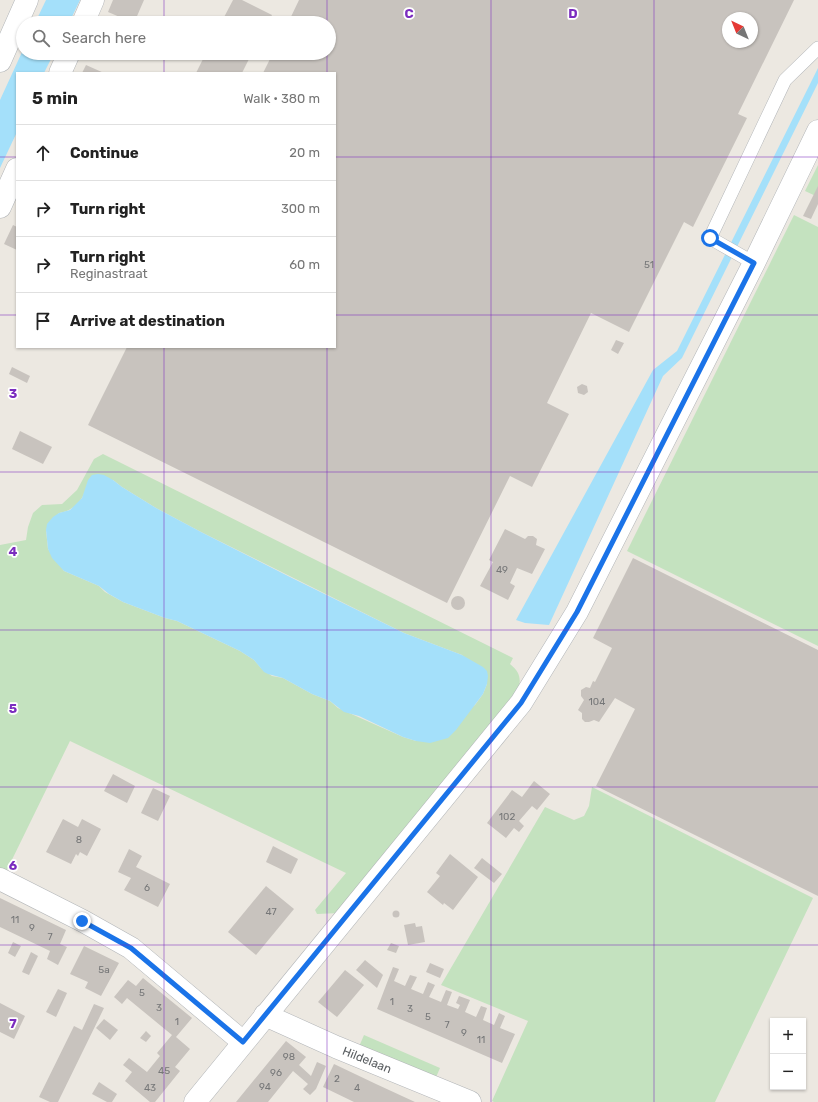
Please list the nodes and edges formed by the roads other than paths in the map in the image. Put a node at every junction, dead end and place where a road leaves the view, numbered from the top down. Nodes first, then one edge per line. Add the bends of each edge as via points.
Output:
1 (27, 0) edge
2 (93, 0) edge
3 (22, 16) edge
4 (86, 16) edge
5 (16, 29) edge
6 (818, 48) edge
7 (1, 57) edge
8 (66, 60) edge
9 (60, 72) edge
10 (818, 131) edge
11 (16, 171) edge
12 (0, 207) edge
13 (747, 259) junction
14 (0, 879) edge
15 (265, 1015) junction
16 (243, 1042) junction
17 (195, 1102) edge
18 (470, 1102) edge

1 - 3 street
2 - 4 street
5 - 7 street
6 - 13 lane via 785,80 710,238
8 - 9 street
10 - 13 street
11 - 12 street
13 - 15 street via 577,612 521,703
14 - 16 street via 131,948
15 - 16 street
15 - 18 street, Hildelaan
16 - 17 street

